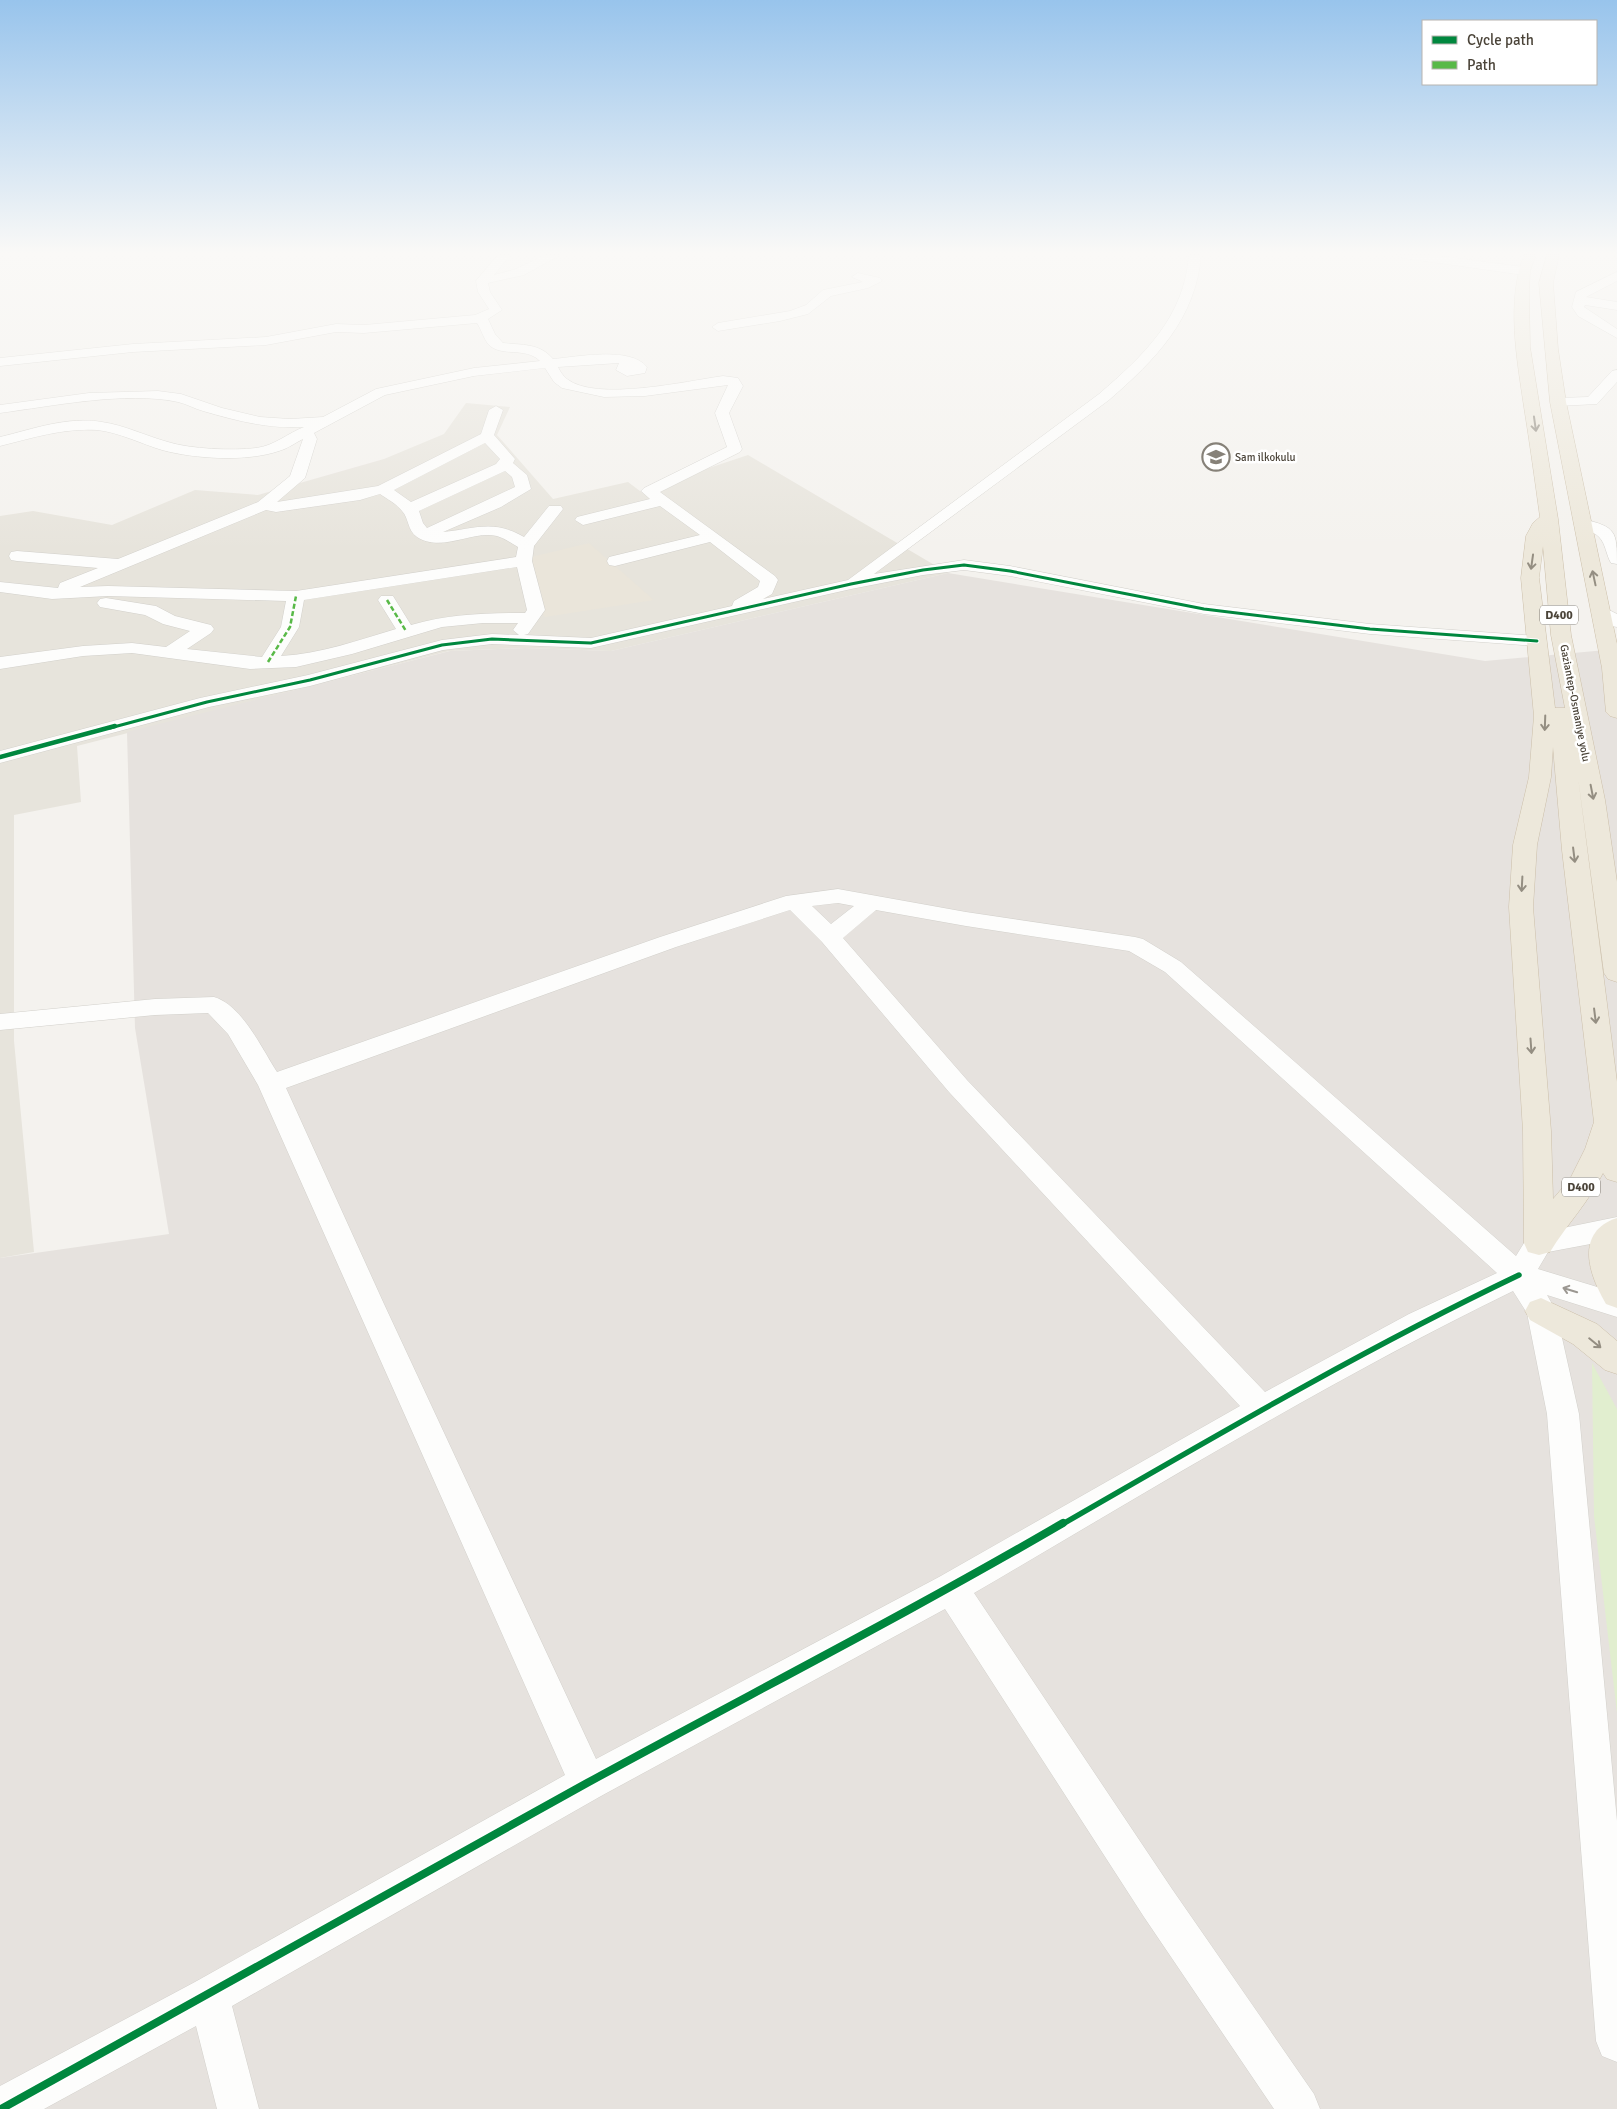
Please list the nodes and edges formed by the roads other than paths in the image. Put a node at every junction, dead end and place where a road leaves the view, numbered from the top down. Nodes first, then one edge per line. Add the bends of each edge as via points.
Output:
1 (82, 353) edge
2 (539, 353) edge
3 (1152, 353) edge
4 (1524, 353) edge
5 (1551, 353) edge
6 (627, 359) dead end
7 (0, 362) edge
8 (551, 365) junction
9 (1617, 374) edge
10 (1558, 402) junction
11 (0, 410) edge
12 (496, 410) dead end
13 (336, 416) junction
14 (306, 432) junction
15 (487, 436) junction
16 (0, 442) edge
17 (504, 463) junction
18 (383, 489) junction
19 (662, 501) junction
20 (264, 505) junction
21 (410, 509) junction
22 (555, 509) dead end
23 (1549, 519) junction
24 (583, 520) dead end
25 (1583, 524) junction
26 (423, 535) junction
27 (712, 537) junction
28 (525, 553) junction
29 (17, 556) dead end
30 (1617, 558) edge
31 (615, 561) dead end
32 (119, 564) junction
33 (851, 584) junction
34 (0, 587) edge
35 (52, 594) junction
36 (296, 596) junction
37 (387, 600) dead end
38 (1601, 611) junction
39 (710, 617) junction
40 (530, 618) junction
41 (1617, 622) edge
42 (406, 631) junction
43 (516, 639) junction
44 (1537, 641) junction
45 (171, 652) junction
46 (268, 662) junction
47 (0, 663) edge
48 (1568, 668) junction
49 (1614, 674) edge
50 (1617, 712) edge
51 (0, 757) edge
52 (794, 901) junction
53 (872, 902) junction
54 (830, 937) junction
55 (1617, 973) edge
56 (0, 1022) edge
57 (271, 1084) junction
58 (1608, 1122) junction
59 (1617, 1171) edge
60 (1617, 1229) edge
61 (1539, 1243) junction
62 (1519, 1275) junction
63 (1617, 1295) edge
64 (1617, 1305) edge
65 (1541, 1311) junction
66 (1617, 1360) edge
67 (1262, 1409) junction
68 (950, 1588) junction
69 (588, 1783) junction
70 (209, 1996) junction
71 (1617, 2041) edge
72 (1, 2109) edge
73 (238, 2109) edge
74 (1299, 2109) edge

1 - 7 street
2 - 8 street
3 - 33 street via 1104,397
4 -> 23 highway, Gaziantep-Osmaniye yolu / D400
5 - 10 highway
6 - 8 street via 590,359
8 - 13 street via 474,372 399,388 372,396
8 - 19 street via 561,382 591,391 648,391 733,381 736,386 722,413 735,448 650,491
9 - 10 street via 1592,401
10 - 25 highway
11 - 13 street via 83,398 151,396 180,398 232,416 268,422 304,423
12 - 15 street
13 - 14 street
14 - 16 street via 255,454 196,452 168,447 101,426 48,429
14 - 20 street via 310,439 297,478
15 - 17 street via 508,458
15 - 18 street
17 - 21 street
17 - 26 street via 519,474 523,489
18 - 20 street via 276,508
18 - 21 street
19 - 24 street
19 - 27 street
20 - 32 street
21 - 26 street via 412,522
22 - 28 street
23 -> 44 highway via 1539,527 1535,536 1530,578
23 - 48 highway, Gaziantep-Osmaniye yolu / D400 via 1561,635
25 - 30 street via 1599,528 1609,535
38 -> 25 highway
26 - 28 street via 434,537 497,531
27 - 31 street
27 - 39 street via 769,580 766,590 745,604
28 - 36 street
28 - 40 street via 536,610
29 - 32 street
32 - 35 street
33 - 39 street
33 - 44 street via 964,565 1204,609 1370,629
34 - 35 street
35 - 36 street via 108,591
35 - 45 street via 150,610 169,620 205,629
36 - 46 street via 290,627
37 - 42 street
38 - 41 street
38 - 49 highway
39 - 43 street via 591,643
40 - 42 street via 458,620
40 - 43 street
42 - 46 street via 346,650
43 - 51 street via 442,645
44 -> 61 highway via 1544,700 1544,740 1540,777 1524,845 1521,907 1537,1131
45 - 46 street via 250,663
45 - 47 street via 132,648 82,651
48 -> 55 highway, Gaziantep-Osmaniye yolu / D400 via 1594,800
48 -> 58 highway, D400 via 1561,702 1568,801
49 - 50 highway
52 - 53 street via 838,896
52 - 54 street
52 - 57 street via 668,942
53 - 54 street
53 - 62 street via 1135,944 1173,967
54 - 67 street via 958,1086
56 - 57 street via 155,1007 214,1005 237,1028
57 - 69 street
58 - 59 highway, D400
58 - 61 highway, D400 via 1600,1149 1582,1186
60 - 61 street
60 - 63 highway via 1605,1244 1603,1255 1608,1282
61 - 62 street
64 -> 62 street
62 - 65 street
62 - 67 street via 1419,1323
65 -> 66 highway via 1585,1334
65 - 71 street via 1563,1414
67 - 68 street
68 - 69 street
68 - 74 street
69 - 70 street
70 - 72 street
70 - 73 street

